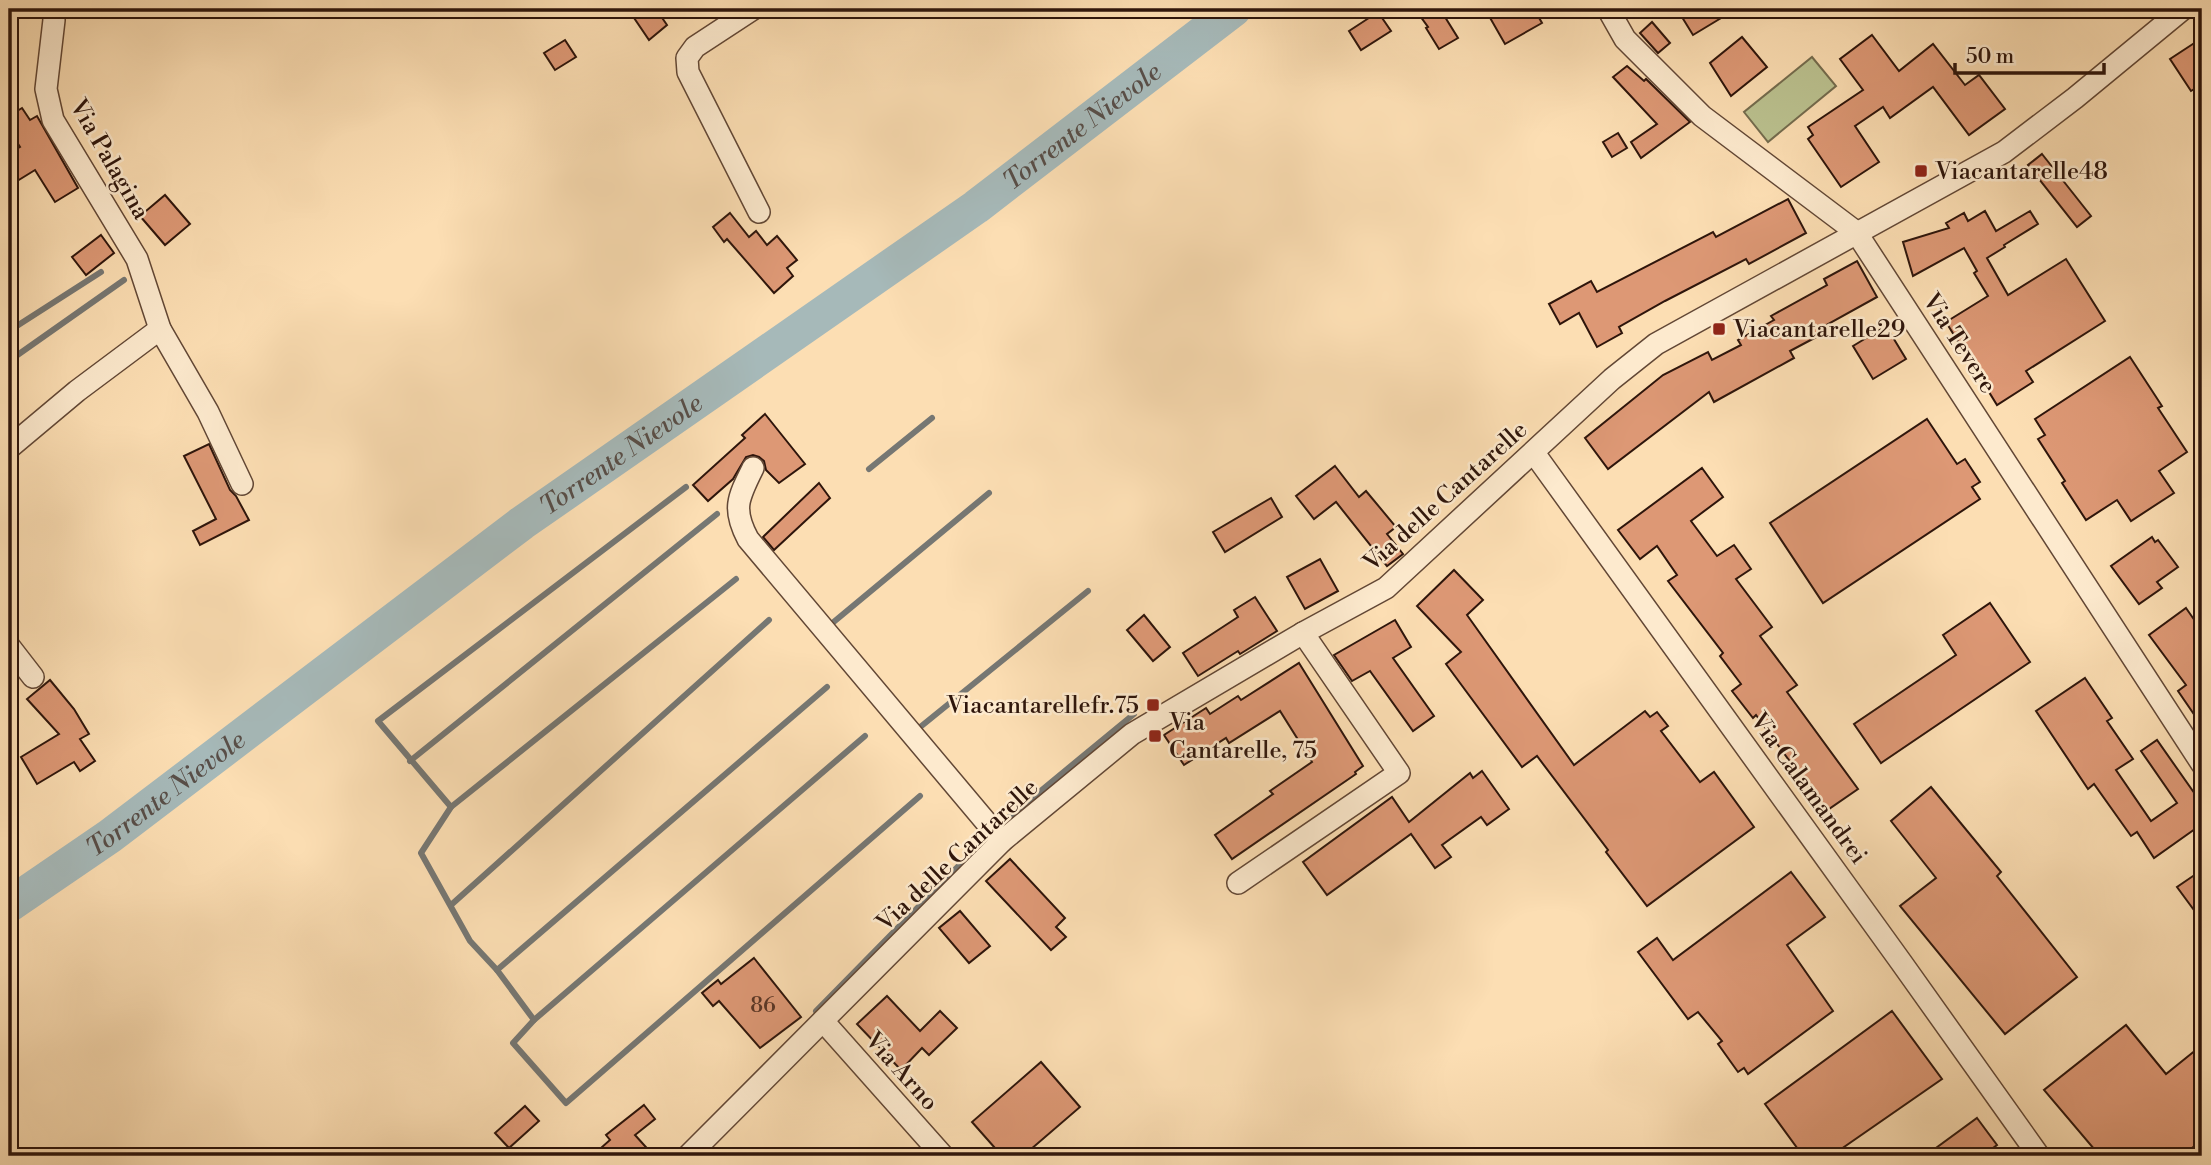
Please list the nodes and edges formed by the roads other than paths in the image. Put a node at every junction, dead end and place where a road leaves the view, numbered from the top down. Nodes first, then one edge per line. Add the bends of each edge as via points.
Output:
1 (53, 9) edge
2 (753, 9) edge
3 (1608, 9) edge
4 (2183, 9) edge
5 (759, 212) dead end
6 (1856, 232) junction
7 (160, 329) junction
8 (9, 448) edge
9 (1534, 453) junction
10 (752, 468) dead end
11 (242, 484) dead end
12 (1303, 634) junction
13 (9, 646) edge
14 (33, 677) dead end
15 (2202, 764) edge
16 (1002, 841) junction
17 (1238, 883) dead end
18 (823, 1021) junction
19 (688, 1156) edge
20 (943, 1156) edge
21 (2039, 1156) edge

1 - 7 street, Via Palagina via 46,89 53,120 137,259
2 - 5 street via 695,47 687,58 688,72
3 - 6 street, Via Tevere via 1625,39 1702,116
4 - 6 street, Via delle Cantarelle via 2004,152
6 - 9 street, Via delle Cantarelle via 1656,345 1612,379
6 - 15 street, Via Tevere
7 - 8 street
7 - 11 street, Via Palagina via 208,412
9 - 12 street, Via delle Cantarelle via 1386,588
9 - 21 street, Via Calamandrei
10 - 16 street via 737,510 748,539
12 - 16 street, Via delle Cantarelle via 1132,734
12 - 17 street via 1399,773
13 - 14 street
16 - 18 street, Via delle Cantarelle
18 - 19 street, Via delle Cantarelle
18 - 20 street, Via Arno

